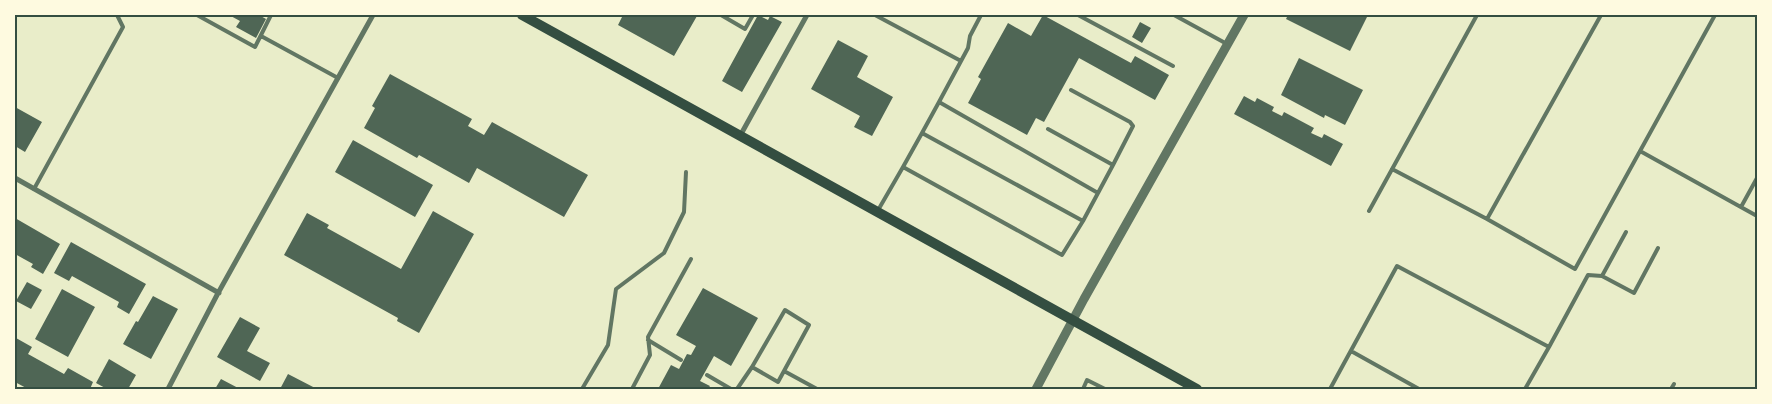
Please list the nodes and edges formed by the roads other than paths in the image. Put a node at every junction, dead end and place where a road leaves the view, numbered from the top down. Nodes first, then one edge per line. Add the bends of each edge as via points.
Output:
1 (117, 15) edge
2 (197, 15) edge
3 (271, 15) edge
4 (373, 15) edge
5 (522, 15) edge
6 (720, 15) edge
7 (753, 15) edge
8 (807, 15) edge
9 (875, 15) edge
10 (981, 15) edge
11 (1078, 15) edge
12 (1174, 15) edge
13 (1244, 15) edge
14 (1477, 15) edge
15 (1601, 15) edge
16 (1715, 15) edge
17 (260, 36) junction
18 (1227, 44) junction
19 (961, 61) junction
20 (1173, 66) dead end
21 (338, 78) junction
22 (1071, 90) dead end
23 (939, 102) junction
24 (1048, 129) dead end
25 (922, 133) junction
26 (740, 136) junction
27 (1640, 151) junction
28 (1113, 165) junction
29 (903, 167) junction
30 (1392, 169) junction
31 (686, 172) dead end
32 (15, 178) edge
33 (1757, 178) edge
34 (34, 189) junction
35 (1098, 193) junction
36 (1741, 207) junction
37 (1368, 211) dead end
38 (877, 212) junction
39 (1757, 216) edge
40 (1486, 219) junction
41 (1083, 221) junction
42 (1626, 232) dead end
43 (1658, 248) dead end
44 (691, 259) dead end
45 (1602, 276) junction
46 (219, 292) junction
47 (1072, 320) junction
48 (648, 340) junction
49 (1549, 346) junction
50 (1350, 351) junction
51 (681, 360) dead end
52 (752, 368) junction
53 (784, 371) junction
54 (707, 375) dead end
55 (1674, 384) dead end
56 (168, 389) edge
57 (582, 389) edge
58 (632, 389) edge
59 (731, 389) edge
60 (737, 389) edge
61 (817, 389) edge
62 (1036, 389) edge
63 (1083, 389) edge
64 (1105, 389) edge
65 (1197, 389) edge
66 (1330, 389) edge
67 (1419, 389) edge
68 (1525, 389) edge
69 (1671, 389) edge

1 - 34 lane via 123,27
2 - 17 lane via 255,46
3 - 17 lane
4 - 21 street
5 - 26 main road
6 - 7 lane via 745,29
8 - 26 street
9 - 19 lane
10 - 19 lane
11 - 20 lane
12 - 18 lane
13 - 18 street
14 - 30 lane
15 - 40 lane
16 - 27 lane
17 - 21 lane
18 - 47 street
19 - 23 lane
21 - 46 street
22 - 28 lane via 1133,126
23 - 25 lane
23 - 35 lane
24 - 28 lane
25 - 29 lane
25 - 41 lane
26 - 38 main road
27 - 36 lane
27 - 40 lane via 1575,269
28 - 35 lane
29 - 38 lane
29 - 41 lane via 1062,255
30 - 37 lane
30 - 40 lane
31 - 57 lane via 684,212 664,253 616,289 608,345
32 - 34 street
33 - 36 lane
34 - 46 street
35 - 41 lane
36 - 39 lane
38 - 47 main road
42 - 45 lane
43 - 45 lane via 1634,293
44 - 48 lane
45 - 49 lane via 1588,275
46 - 56 street
47 - 62 street
47 - 65 main road
48 - 51 lane
48 - 58 lane via 650,355
49 - 50 lane via 1398,266
49 - 68 lane
50 - 66 lane
50 - 67 lane
52 - 53 lane via 778,382
52 - 53 lane via 785,310 809,325
52 - 60 lane
53 - 61 lane
54 - 59 lane
55 - 69 lane
63 - 64 lane via 1087,380

